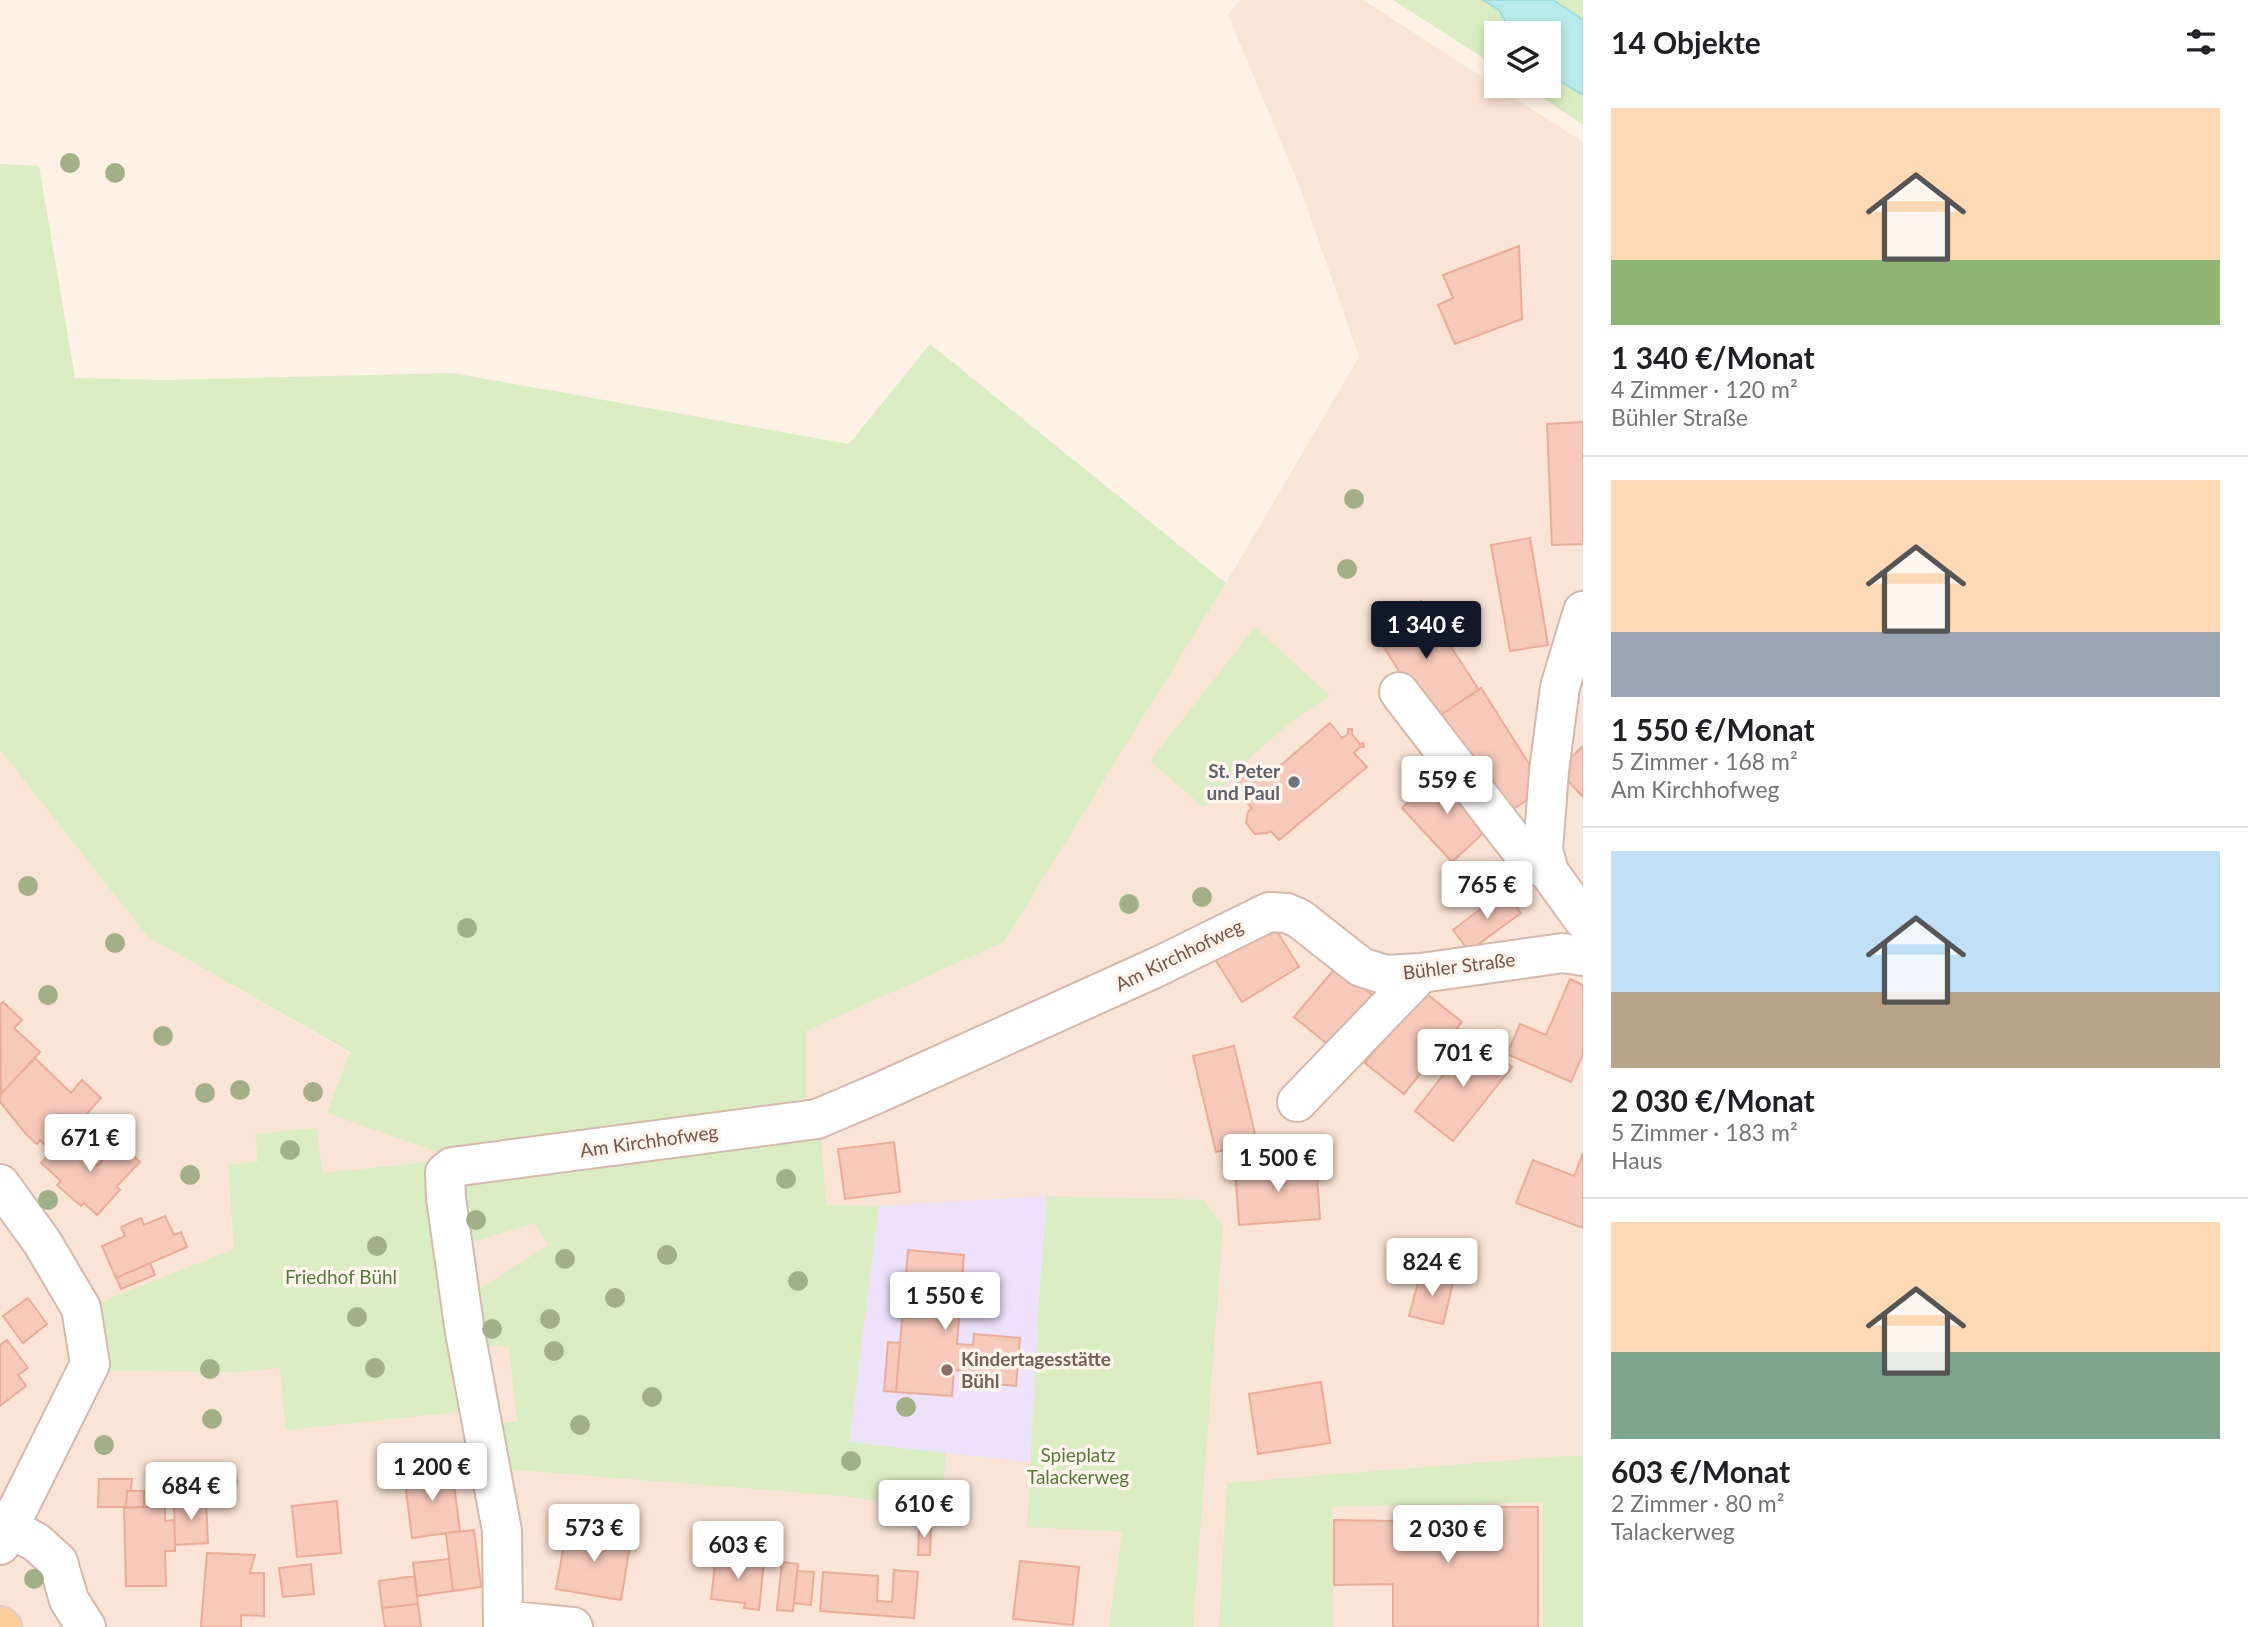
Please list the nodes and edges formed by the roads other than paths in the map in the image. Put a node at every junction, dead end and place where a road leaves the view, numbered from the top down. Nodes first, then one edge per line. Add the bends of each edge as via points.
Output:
1 (1583, 611) edge
2 (1399, 692) dead end
3 (1549, 872) junction
4 (1269, 912) joint
5 (1583, 919) edge
6 (1583, 956) edge
7 (1421, 973) junction
8 (1297, 1102) dead end
9 (0, 1184) edge
10 (3, 1532) edge
11 (503, 1624) edge
12 (86, 1627) edge
13 (573, 1627) edge

1 - 3 street via 1560,687 1549,771 1543,850
2 - 3 street via 1526,857
3 - 5 street
4 - 7 street, Bühler Straße via 1300,919 1361,967 1386,975
4 - 11 street, Am Kirchhofweg via 1132,979 817,1119 452,1167 445,1173 465,1332 502,1531
6 - 7 street, Bühler Straße via 1563,953
7 - 8 street
9 - 10 street via 81,1308 90,1364
10 - 12 street via 36,1542 58,1562 69,1600
11 - 13 street

